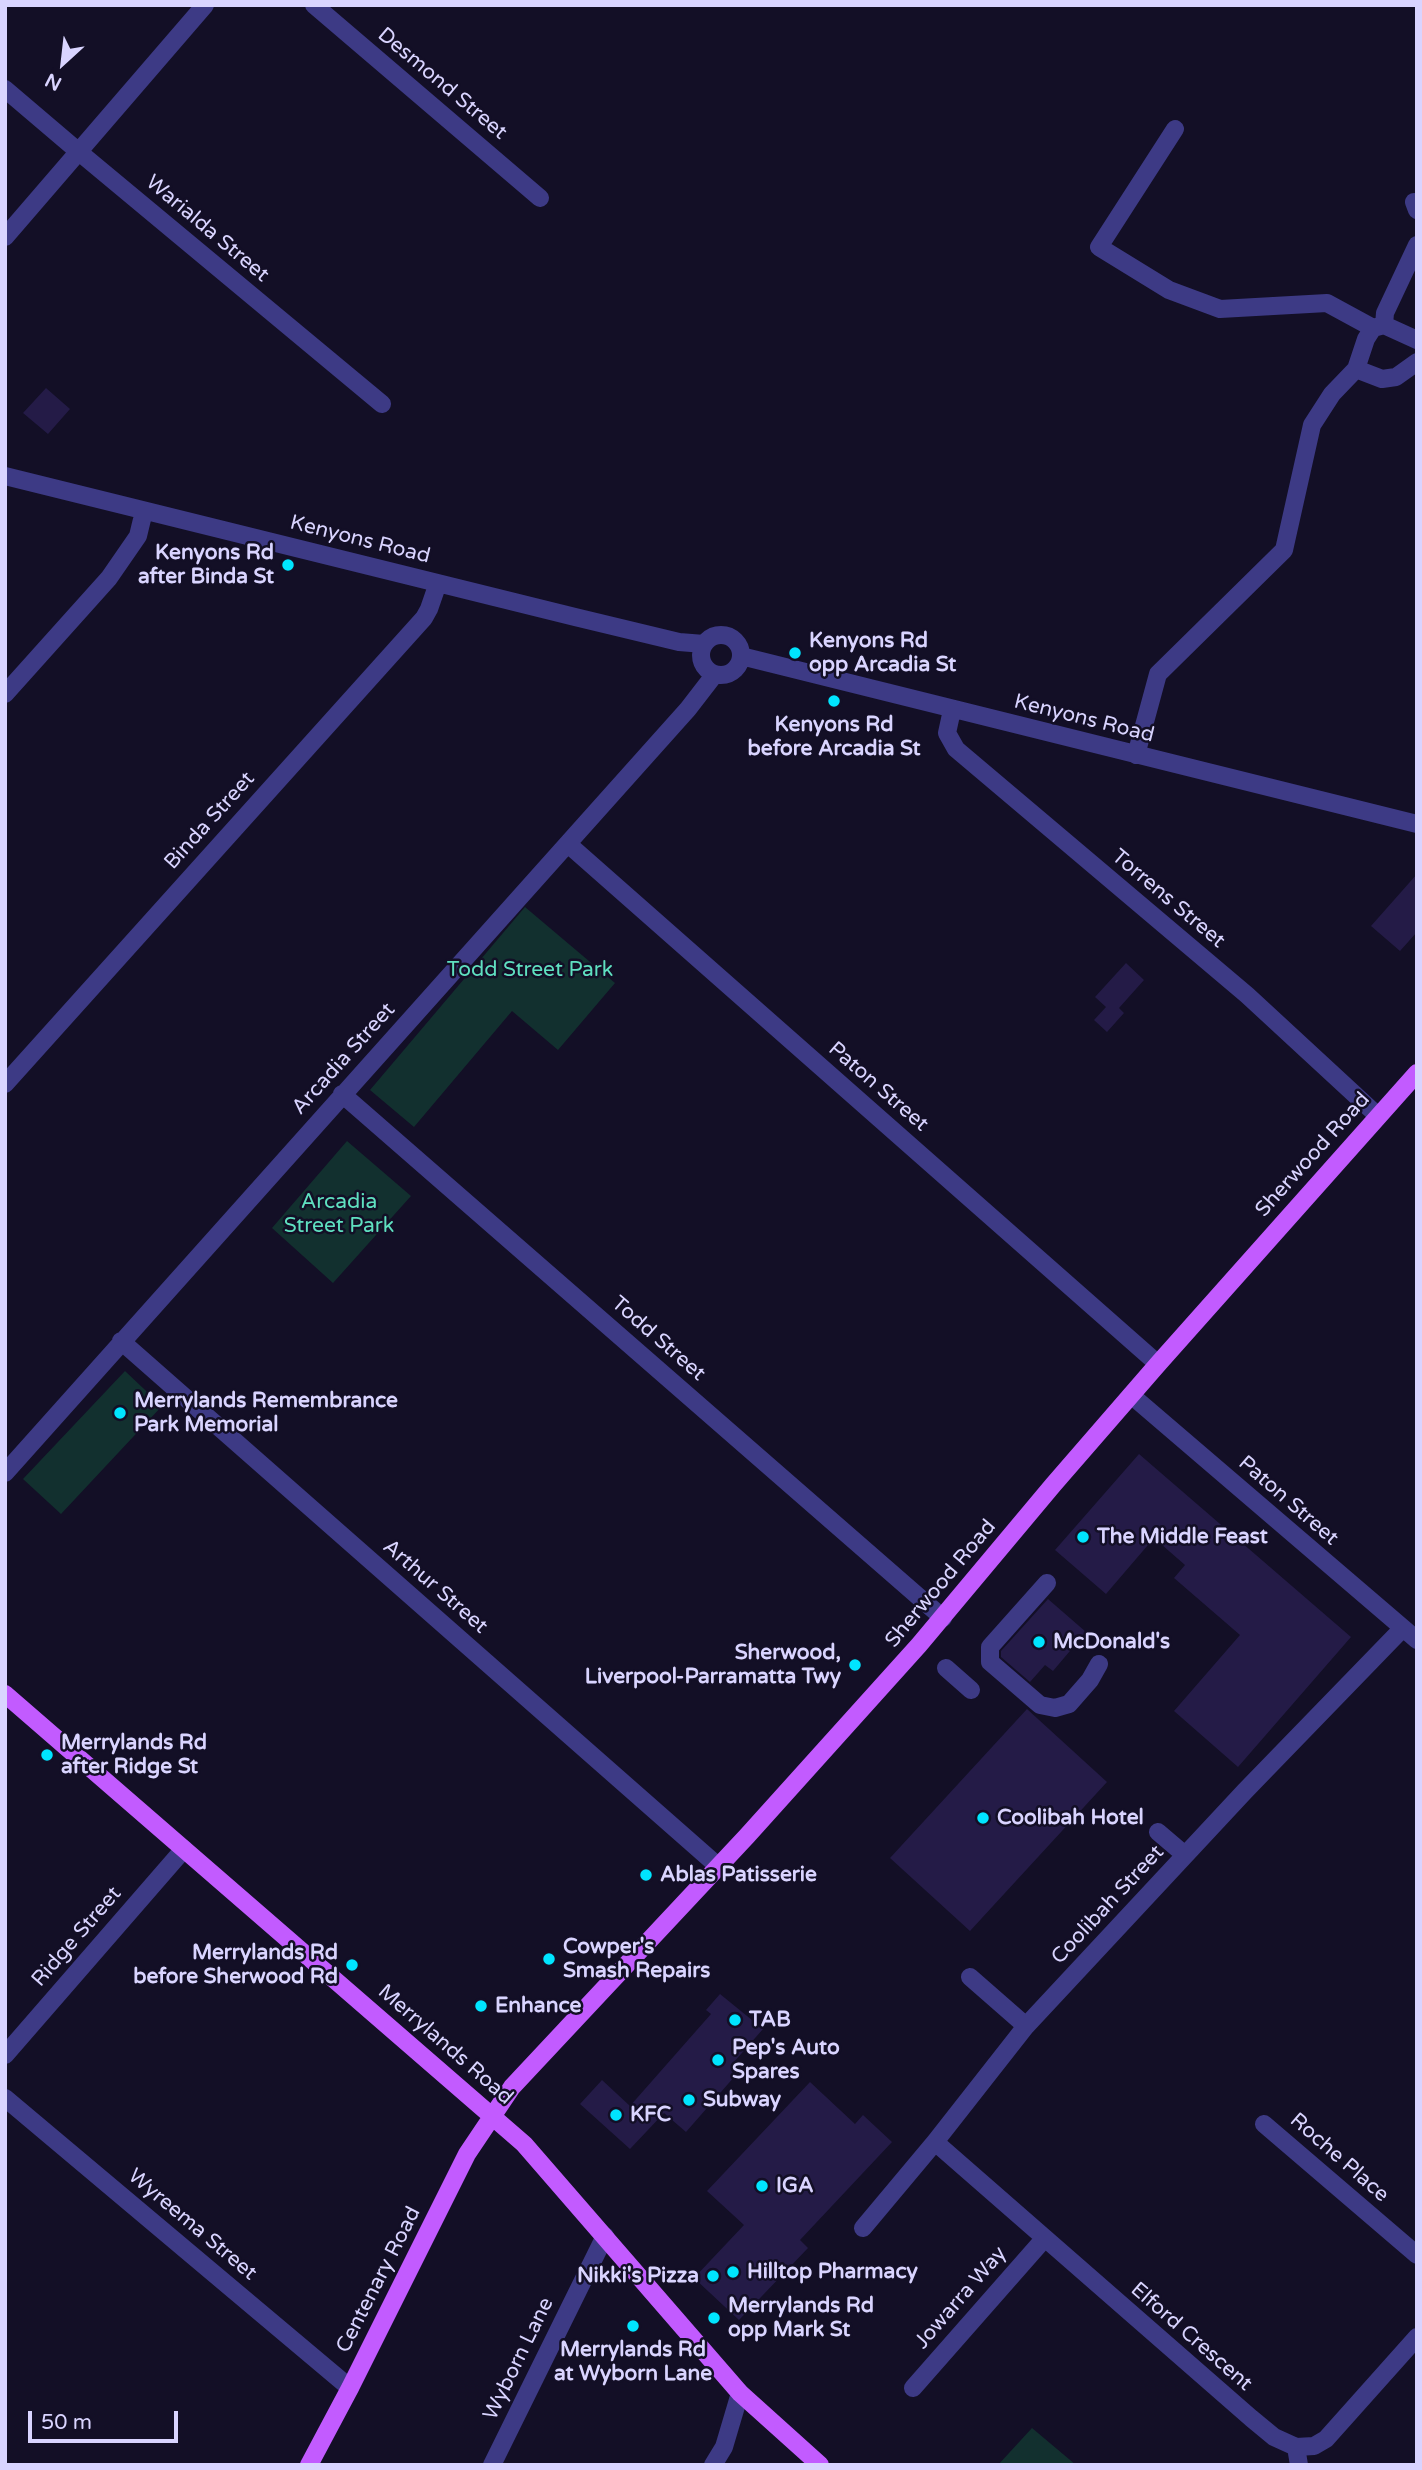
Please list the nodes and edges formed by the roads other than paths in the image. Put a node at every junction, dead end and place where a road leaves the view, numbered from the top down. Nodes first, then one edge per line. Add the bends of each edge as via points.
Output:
1 (205, 5) edge
2 (314, 5) edge
3 (5, 89) edge
4 (1175, 129) dead end
5 (79, 152) junction
6 (540, 198) dead end
7 (5, 237) edge
8 (1417, 245) edge
9 (1378, 326) junction
10 (1417, 340) edge
11 (1417, 362) edge
12 (1356, 369) junction
13 (382, 404) dead end
14 (5, 476) edge
15 (144, 511) junction
16 (438, 583) junction
17 (704, 644) junction
18 (741, 656) junction
19 (715, 674) junction
20 (5, 694) edge
21 (952, 710) junction
22 (1136, 755) junction
23 (1417, 824) edge
24 (568, 844) junction
25 (1417, 1073) edge
26 (5, 1083) edge
27 (342, 1094) junction
28 (1378, 1116) junction
29 (121, 1341) junction
30 (1158, 1364) junction
31 (1130, 1395) junction
32 (5, 1473) edge
33 (1046, 1583) dead end
34 (943, 1618) junction
35 (1410, 1634) edge
36 (1099, 1664) dead end
37 (946, 1668) dead end
38 (971, 1690) dead end
39 (5, 1694) edge
40 (1158, 1832) dead end
41 (184, 1849) junction
42 (1185, 1855) junction
43 (719, 1867) junction
44 (971, 1977) dead end
45 (1026, 2026) junction
46 (5, 2055) edge
47 (5, 2098) edge
48 (492, 2116) junction
49 (1264, 2124) dead end
50 (934, 2142) junction
51 (863, 2228) dead end
52 (605, 2236) junction
53 (1044, 2239) junction
54 (1417, 2255) edge
55 (1417, 2337) edge
56 (350, 2388) junction
57 (913, 2388) dead end
58 (740, 2393) junction
59 (1298, 2456) edge
60 (309, 2465) edge
61 (492, 2465) edge
62 (713, 2465) edge
63 (820, 2465) edge

1 - 5 street
2 - 6 street, Desmond Street
3 - 5 street, Warialda Street
4 - 9 street via 1099,247 1169,289 1220,309 1327,303
5 - 7 street
5 - 13 street, Warialda Street
8 - 9 street
9 - 10 street
9 - 12 street via 1366,339
11 - 12 street via 1396,377 1382,379
12 - 22 street via 1312,425 1284,550 1158,674
14 - 15 street, Kenyons Road
15 - 16 street, Kenyons Road
15 - 20 street via 138,536 109,578
16 - 17 street, Kenyons Road via 679,642
16 - 26 street, Binda Street via 424,618
17 - 18 street via 714,636 727,636 737,644
17 - 19 street via 702,662
18 - 19 street via 732,671
18 - 21 street, Kenyons Road
19 - 24 street, Arcadia Street
21 - 22 street, Kenyons Road
21 - 28 street, Torrens Street via 947,733 956,749 1247,995
22 - 23 street, Kenyons Road
24 - 27 street, Arcadia Street
24 - 30 street, Paton Street
25 - 28 main road, Sherwood Road
27 - 29 street, Arcadia Street
27 - 34 street, Todd Street
28 - 30 main road, Sherwood Road
29 - 32 street, Arcadia Street
29 - 43 street, Arthur Street
30 - 31 main road, Sherwood Road
31 - 34 main road, Sherwood Road
31 - 35 street, Paton Street
33 - 36 street via 990,1647 990,1662 1040,1705 1055,1708 1069,1704
34 - 43 main road, Sherwood Road
35 - 42 street, Coolibah Street
37 - 38 street
39 - 41 main road, Merrylands Road
40 - 42 street
41 - 46 street, Ridge Street
41 - 48 main road, Merrylands Road
42 - 45 street, Coolibah Street
43 - 48 main road, Sherwood Road via 512,2087
44 - 45 street
45 - 50 street, Coolibah Street
47 - 56 street, Wyreema Street
48 - 52 main road, Merrylands Road via 524,2144
48 - 56 main road, Centenary Road via 467,2154
49 - 54 street, Roche Place
50 - 51 street, Coolibah Street
50 - 53 street, Elford Crescent
52 - 58 main road, Merrylands Road
52 - 61 street, Wyborn Lane
53 - 57 street, Jowarra Way
53 - 59 street, Elford Crescent
55 - 59 street, Elford Crescent via 1326,2439
56 - 60 main road, Centenary Road
58 - 62 street
58 - 63 main road, Merrylands Road

